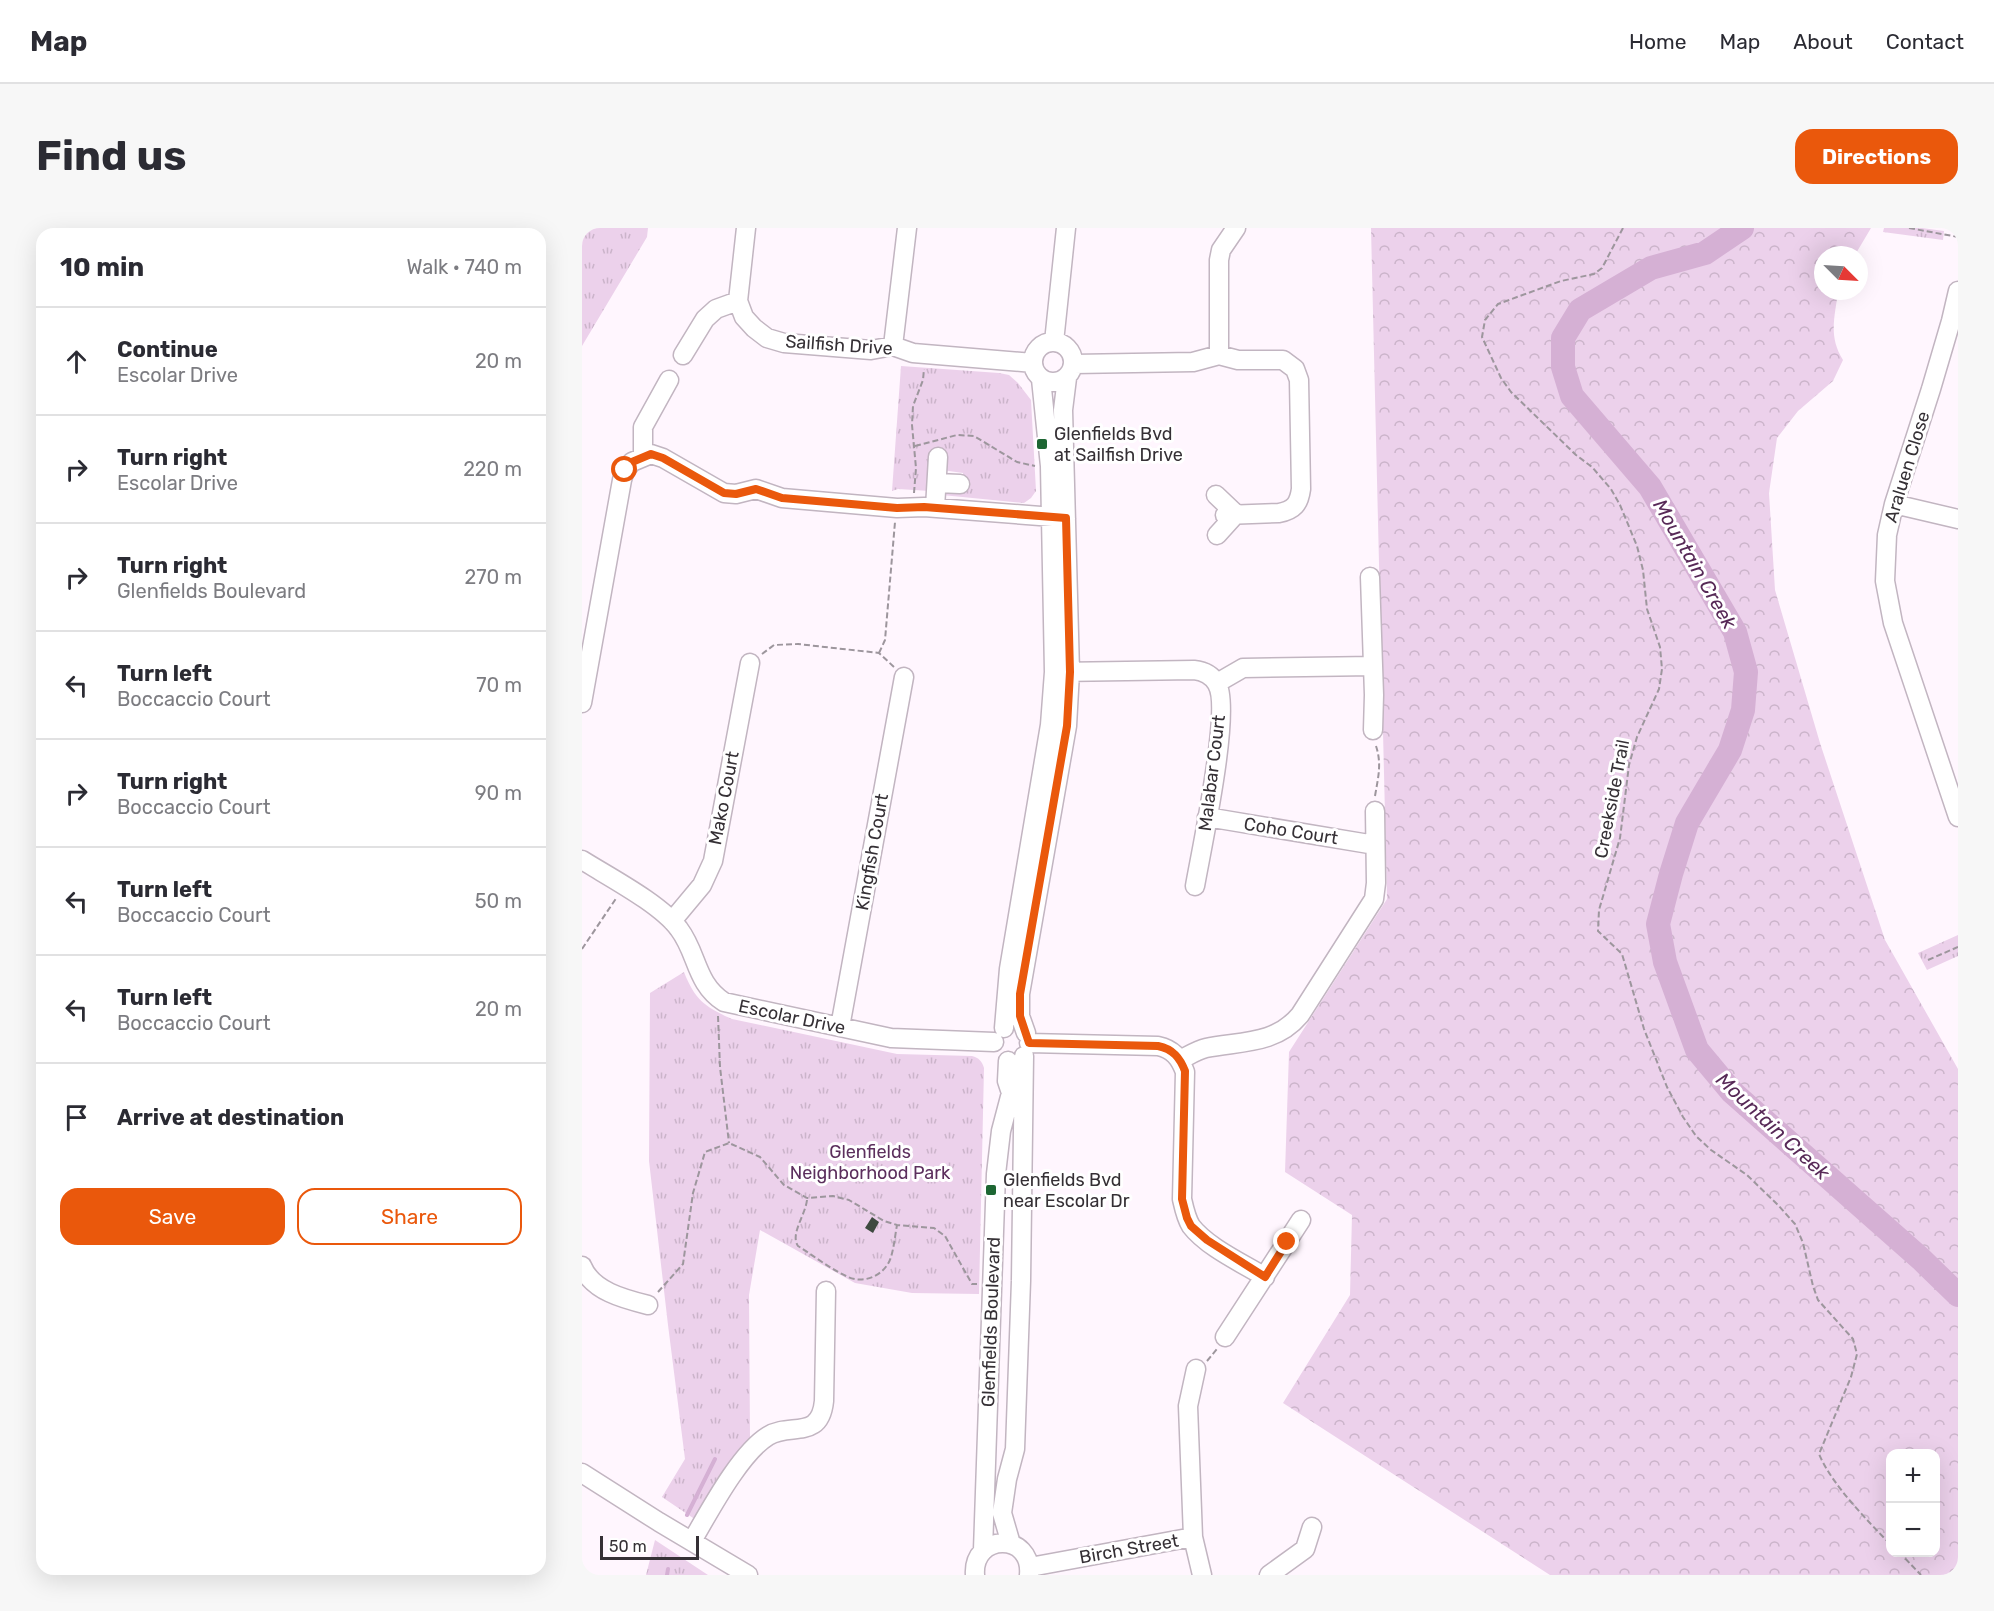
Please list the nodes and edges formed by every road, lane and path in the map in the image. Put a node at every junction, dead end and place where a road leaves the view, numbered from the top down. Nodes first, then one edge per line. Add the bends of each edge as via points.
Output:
1 (746, 228) edge
2 (907, 228) edge
3 (1066, 228) edge
4 (1236, 228) edge
5 (1623, 228) edge
6 (1909, 228) edge
7 (1958, 237) edge
8 (1958, 291) edge
9 (738, 301) junction
10 (1054, 342) junction
11 (893, 346) junction
12 (926, 354) junction
13 (683, 355) dead end
14 (1219, 355) junction
15 (1037, 371) junction
16 (1070, 371) junction
17 (669, 380) dead end
18 (915, 446) junction
19 (643, 456) junction
20 (938, 457) dead end
21 (1050, 466) junction
22 (938, 483) junction
23 (960, 484) dead end
24 (1216, 495) dead end
25 (1894, 504) junction
26 (905, 508) junction
27 (935, 508) junction
28 (1230, 514) junction
29 (1059, 518) junction
30 (1958, 519) edge
31 (1217, 535) dead end
32 (1370, 577) dead end
33 (879, 652) junction
34 (750, 663) joint
35 (1374, 666) junction
36 (1062, 672) junction
37 (904, 677) joint
38 (1217, 683) junction
39 (582, 703) edge
40 (1373, 730) joint
41 (1375, 811) joint
42 (1208, 817) junction
43 (1958, 817) edge
44 (1375, 845) junction
45 (582, 860) edge
46 (1195, 886) dead end
47 (618, 895) dead end
48 (672, 921) junction
49 (1958, 947) edge
50 (582, 949) edge
51 (1928, 960) dead end
52 (724, 1002) junction
53 (840, 1028) junction
54 (999, 1035) junction
55 (1022, 1048) junction
56 (1180, 1060) junction
57 (729, 1143) junction
58 (807, 1198) junction
59 (1301, 1220) dead end
60 (897, 1225) junction
61 (582, 1266) edge
62 (1265, 1277) junction
63 (992, 1285) junction
64 (826, 1291) dead end
65 (648, 1305) joint
66 (1225, 1337) joint
67 (1196, 1369) joint
68 (582, 1473) edge
69 (1312, 1527) dead end
70 (1193, 1537) junction
71 (1886, 1540) edge
72 (692, 1541) junction
73 (1011, 1544) junction
74 (983, 1550) junction
75 (1904, 1557) edge
76 (1029, 1571) edge
77 (748, 1575) edge
78 (975, 1575) edge
79 (1202, 1575) edge
80 (1269, 1575) edge
81 (1921, 1575) edge

1 - 9 street
2 - 11 street
3 - 10 street
4 - 14 street via 1219,260
5 - 71 path, Creekside Trail via 1602,268 1594,274 1561,281 1498,304 1485,320 1482,337 1511,392 1611,489 1637,546 1647,609 1660,647 1659,689 1629,765 1620,838 1599,910 1598,931 1622,954 1644,1029 1683,1117 1696,1136 1747,1175 1795,1224 1818,1300 1853,1339 1857,1354 1851,1377 1819,1454 1824,1466
6 - 7 path
8 - 25 street, Araluen Close
9 - 11 street, Sailfish Drive via 754,328 767,338 784,343 871,350
9 - 13 street via 710,314
10 - 15 street via 1039,347 1035,353
10 - 16 street via 1070,351
11 - 12 street, Sailfish Drive
12 - 15 street, Sailfish Drive
12 - 18 path via 923,380 913,406
14 - 16 street via 1193,362
14 - 28 street via 1238,360 1283,360 1295,369 1299,380 1301,489 1297,504 1288,512
15 - 16 street via 1054,383
15 - 21 street, Glenfields Boulevard
16 - 29 street, Glenfields Boulevard via 1063,410
17 - 19 street via 643,427
18 - 21 path via 957,435 974,436 1017,462
18 - 26 path via 916,468
19 - 26 street via 663,458 724,493 756,489 782,498
19 - 39 street via 632,462 622,480
20 - 22 street
21 - 29 street, Glenfields Boulevard
22 - 23 street
22 - 27 street
24 - 28 street
25 - 30 street
25 - 43 street, Araluen Close via 1887,536 1886,581 1893,623
26 - 27 street
26 - 33 path via 885,640
27 - 29 street
28 - 31 street
29 - 36 street, Glenfields Boulevard
32 - 35 street
33 - 34 path via 774,645
33 - 37 path
34 - 48 street, Mako Court via 713,861 702,885
35 - 38 street via 1244,669
35 - 40 street
36 - 38 street via 1194,670 1207,673
36 - 54 street, Glenfields Boulevard
36 - 55 street, Glenfields Boulevard via 1067,726 1020,994
37 - 53 street, Kingfish Court
38 - 42 street, Malabar Court via 1220,733
40 - 41 path via 1380,767
41 - 44 street
42 - 44 street, Coho Court
42 - 46 street, Malabar Court
44 - 56 street via 1374,899 1296,1020 1266,1038 1204,1049
45 - 48 street, Escolar Drive
47 - 50 path
48 - 52 street, Escolar Drive via 688,942 706,986
49 - 51 path
52 - 53 street, Escolar Drive
52 - 57 path via 717,1017
53 - 54 street, Escolar Drive via 903,1040
54 - 55 street, Escolar Drive via 1015,1026
54 - 55 street via 1000,1057
55 - 56 street, Escolar Drive via 1158,1046
55 - 63 street, Glenfields Boulevard via 1007,1081 1011,1093 996,1174
55 - 73 street, Glenfields Boulevard via 1015,1449 1002,1513
56 - 62 street via 1185,1071 1182,1199 1187,1218 1207,1240
57 - 58 path via 760,1157 784,1185
57 - 65 path via 705,1152 693,1193 683,1264
58 - 60 path via 833,1196 849,1200
58 - 60 path via 795,1242 847,1278 866,1280 884,1269 891,1258
59 - 62 street
60 - 63 path via 934,1228 945,1236 972,1284
61 - 65 street via 601,1287
62 - 66 street
63 - 74 street, Glenfields Boulevard
64 - 72 street via 824,1401 818,1420 798,1431 771,1434 754,1446
66 - 67 path via 1210,1359
67 - 70 street via 1188,1406
68 - 72 street
69 - 80 street via 1305,1549
70 - 76 street, Birch Street
70 - 79 street
72 - 77 street
73 - 74 street via 1001,1542
73 - 76 street via 1024,1553
74 - 78 street, Glenfields Boulevard via 975,1564
75 - 81 path

